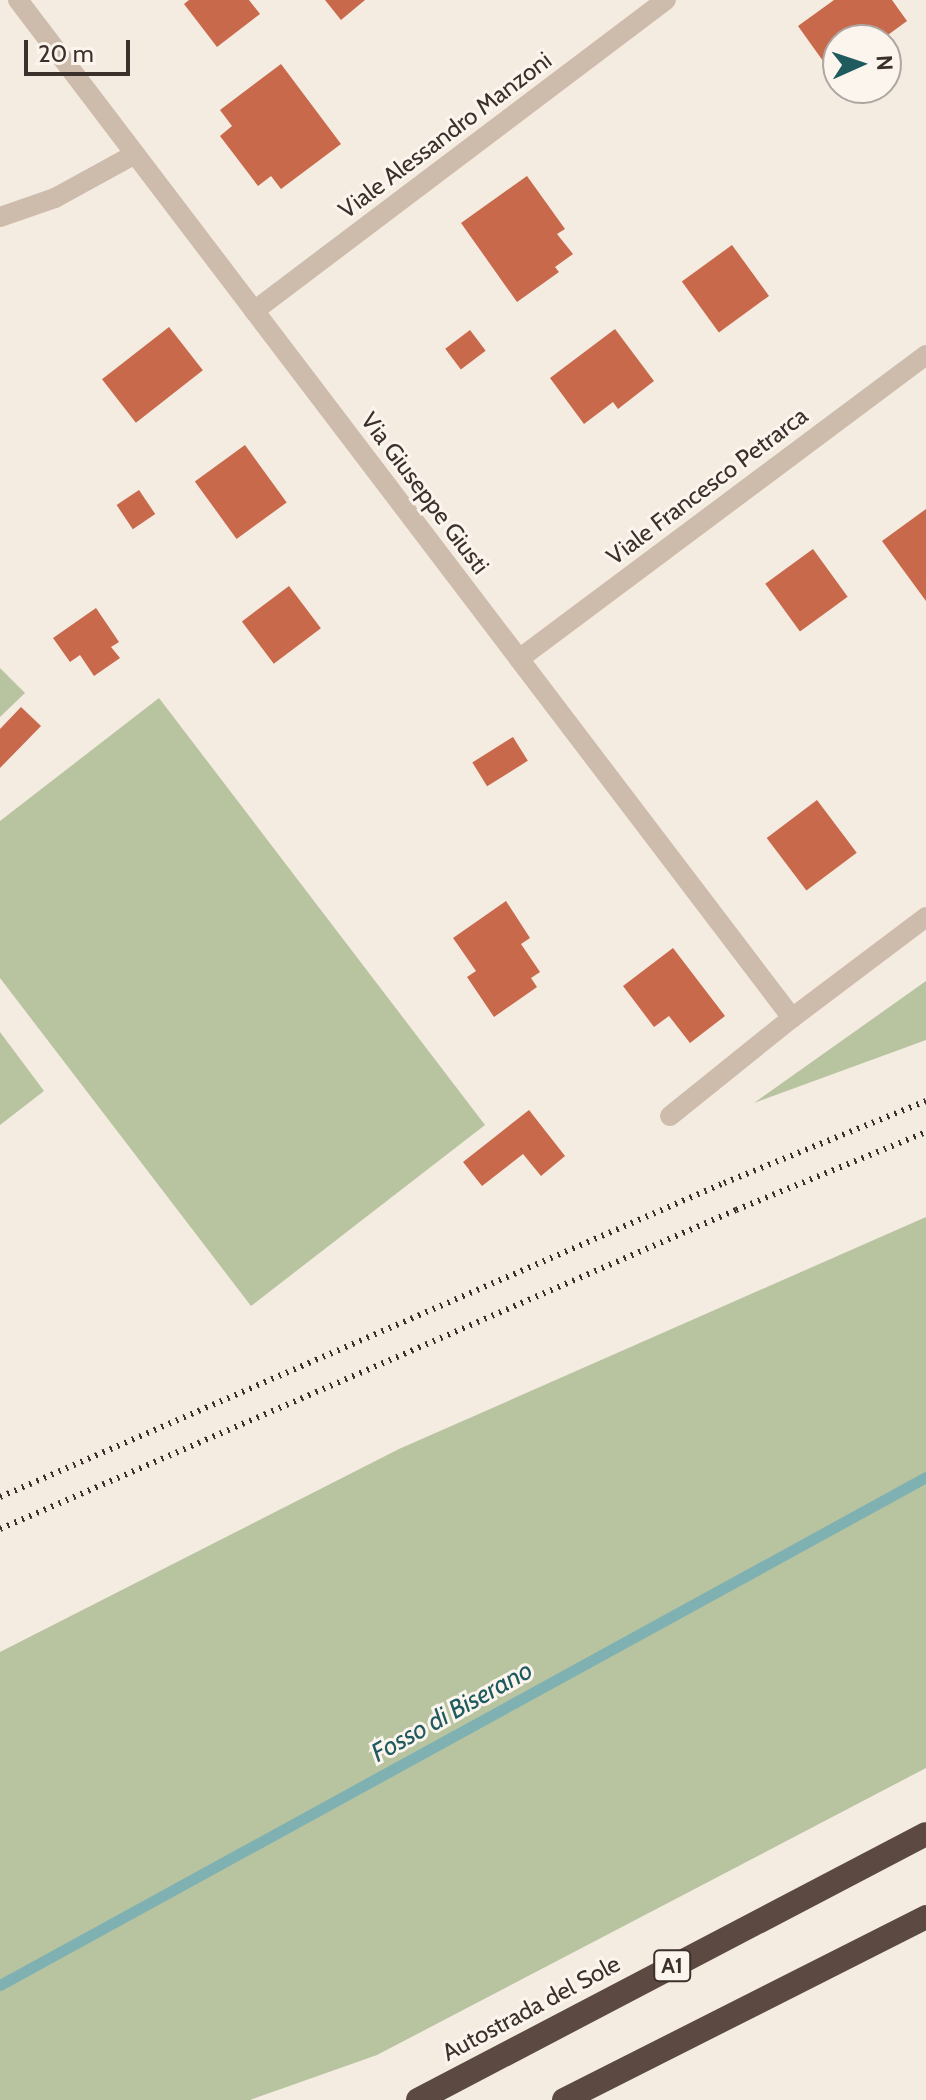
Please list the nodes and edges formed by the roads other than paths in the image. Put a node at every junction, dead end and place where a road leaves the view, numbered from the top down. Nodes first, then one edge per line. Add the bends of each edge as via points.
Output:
1 (18, 0) edge
2 (666, 0) edge
3 (135, 154) junction
4 (0, 217) edge
5 (254, 311) junction
6 (926, 355) edge
7 (519, 659) junction
8 (926, 917) edge
9 (792, 1018) junction
10 (670, 1116) dead end
11 (926, 1834) edge
12 (926, 1917) edge
13 (418, 2100) edge
14 (564, 2100) edge

1 - 3 street, Via Giuseppe Giusti
2 - 5 street, Viale Alessandro Manzoni
3 - 4 street via 55,198
3 - 5 street, Via Giuseppe Giusti
5 - 7 street, Via Giuseppe Giusti
6 - 7 street, Viale Francesco Petrarca
7 - 9 street, Via Giuseppe Giusti
8 - 9 street
9 - 10 street
11 - 13 highway, Autostrada del Sole / A1
12 - 14 highway

